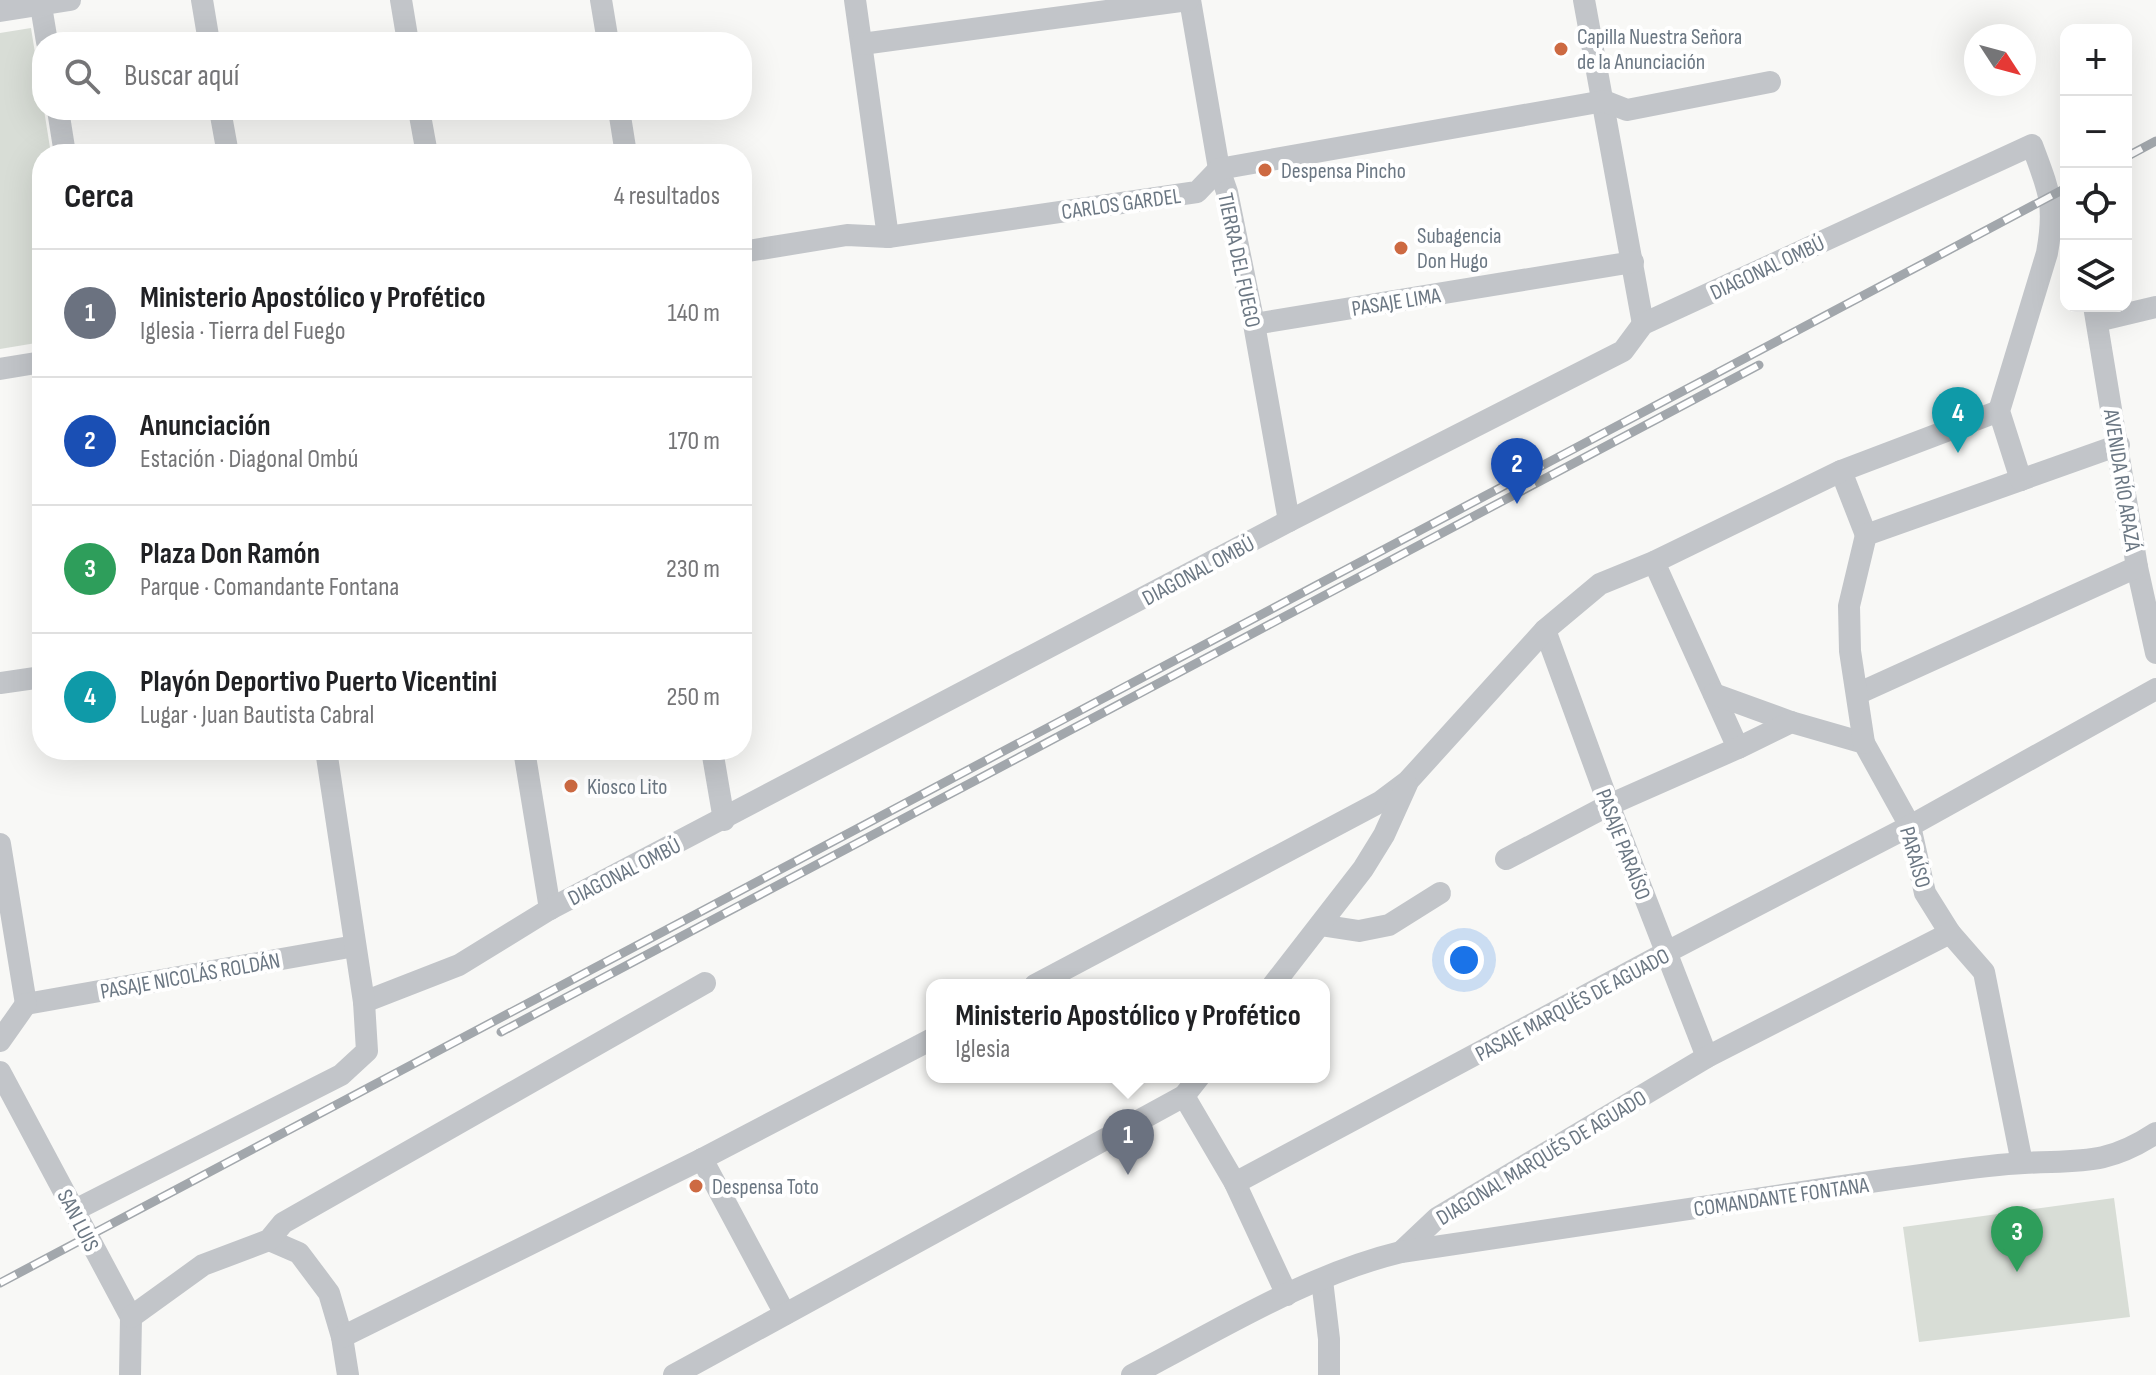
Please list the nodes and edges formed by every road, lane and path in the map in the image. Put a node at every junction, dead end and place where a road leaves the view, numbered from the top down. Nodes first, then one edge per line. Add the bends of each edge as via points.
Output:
1 (70, 0) edge
2 (202, 0) edge
3 (401, 0) edge
4 (601, 0) edge
5 (855, 0) edge
6 (1189, 0) edge
7 (1584, 0) edge
8 (40, 2) edge
9 (0, 11) edge
10 (45, 32) edge
11 (207, 32) edge
12 (406, 32) edge
13 (606, 32) edge
14 (862, 44) junction
15 (1770, 82) dead end
16 (1604, 101) junction
17 (60, 120) edge
18 (222, 120) edge
19 (421, 120) edge
20 (621, 120) edge
21 (63, 144) edge
22 (226, 144) edge
23 (425, 144) edge
24 (624, 144) edge
25 (1219, 169) junction
26 (888, 237) junction
27 (752, 250) edge
28 (2047, 253) junction
29 (1633, 262) junction
30 (2060, 263) edge
31 (2156, 307) edge
32 (2095, 314) edge
33 (1254, 324) junction
34 (1643, 324) junction
35 (32, 364) edge
36 (0, 369) edge
37 (1999, 411) junction
38 (2119, 445) junction
39 (1841, 471) junction
40 (2021, 480) junction
41 (1289, 521) junction
42 (1866, 535) junction
43 (1654, 562) junction
44 (2137, 567) junction
45 (1545, 630) junction
46 (2156, 653) edge
47 (32, 678) edge
48 (0, 683) edge
49 (2156, 689) edge
50 (1714, 694) junction
51 (1857, 694) junction
52 (1791, 722) junction
53 (1864, 743) junction
54 (1738, 748) junction
55 (327, 760) edge
56 (526, 760) edge
57 (714, 760) edge
58 (1408, 781) junction
59 (1609, 805) junction
60 (724, 820) junction
61 (1910, 826) junction
62 (0, 844) edge
63 (1506, 859) dead end
64 (1440, 893) dead end
65 (550, 909) junction
66 (1320, 925) junction
67 (1950, 933) junction
68 (355, 946) junction
69 (1667, 952) junction
70 (1046, 979) edge
71 (1278, 979) edge
72 (705, 983) dead end
73 (364, 1002) junction
74 (26, 1004) junction
75 (0, 1041) edge
76 (926, 1042) edge
77 (1707, 1057) junction
78 (0, 1072) edge
79 (1194, 1083) edge
80 (1184, 1096) junction
81 (2156, 1133) edge
82 (702, 1159) junction
83 (2022, 1163) junction
84 (1235, 1183) junction
85 (75, 1210) junction
86 (269, 1240) junction
87 (1401, 1252) junction
88 (1322, 1280) junction
89 (1287, 1295) junction
90 (785, 1314) junction
91 (131, 1317) junction
92 (342, 1337) junction
93 (130, 1375) edge
94 (348, 1375) edge
95 (674, 1375) edge
96 (1132, 1375) edge
97 (1329, 1375) edge

1 - 8 street
2 - 11 street
3 - 12 street
4 - 13 street
5 - 14 street
6 - 14 street
6 - 25 street, TIERRA DEL FUEGO
7 - 16 street
8 - 9 street
8 - 10 street
14 - 26 street
15 - 16 street, CARLOS GARDEL via 1627,110
16 - 25 street, CARLOS GARDEL
16 - 29 street
17 - 21 street
18 - 22 street
19 - 23 street
20 - 24 street
25 - 26 street, CARLOS GARDEL via 1197,192
25 - 33 street, TIERRA DEL FUEGO
26 - 27 street, CARLOS GARDEL via 847,235
28 - 30 street
28 - 34 street, DIAGONAL OMBÚ via 2051,196 2032,145
28 - 37 street
29 - 33 street, PASAJE LIMA
29 - 34 street
31 - 32 street
32 - 38 street, AVENIDA RÍO ARAZÁ
33 - 41 street, TIERRA DEL FUEGO
34 - 41 street, DIAGONAL OMBÚ via 1623,351
35 - 36 street
37 - 39 street
37 - 40 street
38 - 40 street
38 - 44 street, AVENIDA RÍO ARAZÁ
39 - 42 street
39 - 43 street
40 - 42 street
41 - 60 street, DIAGONAL OMBÚ
42 - 51 street via 1849,606
43 - 45 street via 1600,584
43 - 50 street
44 - 46 street, AVENIDA RÍO ARAZÁ
44 - 51 street
45 - 58 street
45 - 59 street, PASAJE PARAÍSO
47 - 48 street
49 - 61 street
50 - 52 street
50 - 54 street
51 - 53 street
52 - 53 street
52 - 54 street
53 - 61 street, PARAÍSO
54 - 59 street
55 - 68 street
56 - 65 street
57 - 60 street
58 - 66 street via 1384,835
58 - 70 street via 1353,819
59 - 63 street
59 - 69 street, PASAJE PARAÍSO
60 - 65 street, DIAGONAL OMBÚ
61 - 67 street, PARAÍSO via 1925,893
61 - 69 street, PASAJE MARQUÉS DE AGUADO
62 - 74 street
64 - 66 street via 1389,925 1359,931
65 - 73 street, DIAGONAL OMBÚ via 459,965
66 - 71 street
67 - 77 street, DIAGONAL MARQUÉS DE AGUADO
67 - 83 street, PARAÍSO via 1984,972
68 - 73 street
68 - 74 street, PASAJE NICOLÁS ROLDÁN
69 - 77 street, PASAJE PARAÍSO
69 - 84 street, PASAJE MARQUÉS DE AGUADO
72 - 86 street via 283,1223
73 - 85 street via 367,1051 341,1075
74 - 75 street
76 - 82 street
77 - 87 street, DIAGONAL MARQUÉS DE AGUADO via 1437,1218
78 - 85 street, SAN LUIS
79 - 80 street
80 - 84 street
80 - 90 street
81 - 83 street, COMANDANTE FONTANA via 2105,1158
82 - 90 street
82 - 92 street
83 - 87 street, COMANDANTE FONTANA
84 - 89 street
85 - 91 street, SAN LUIS
86 - 91 street via 203,1265
86 - 92 street via 299,1253 329,1293
87 - 88 street, DIAGONAL MARQUÉS DE AGUADO via 1369,1259
88 - 89 street, DIAGONAL MARQUÉS DE AGUADO
88 - 97 street
89 - 96 street, DIAGONAL MARQUÉS DE AGUADO
90 - 95 street
91 - 93 street, SAN LUIS
92 - 94 street

